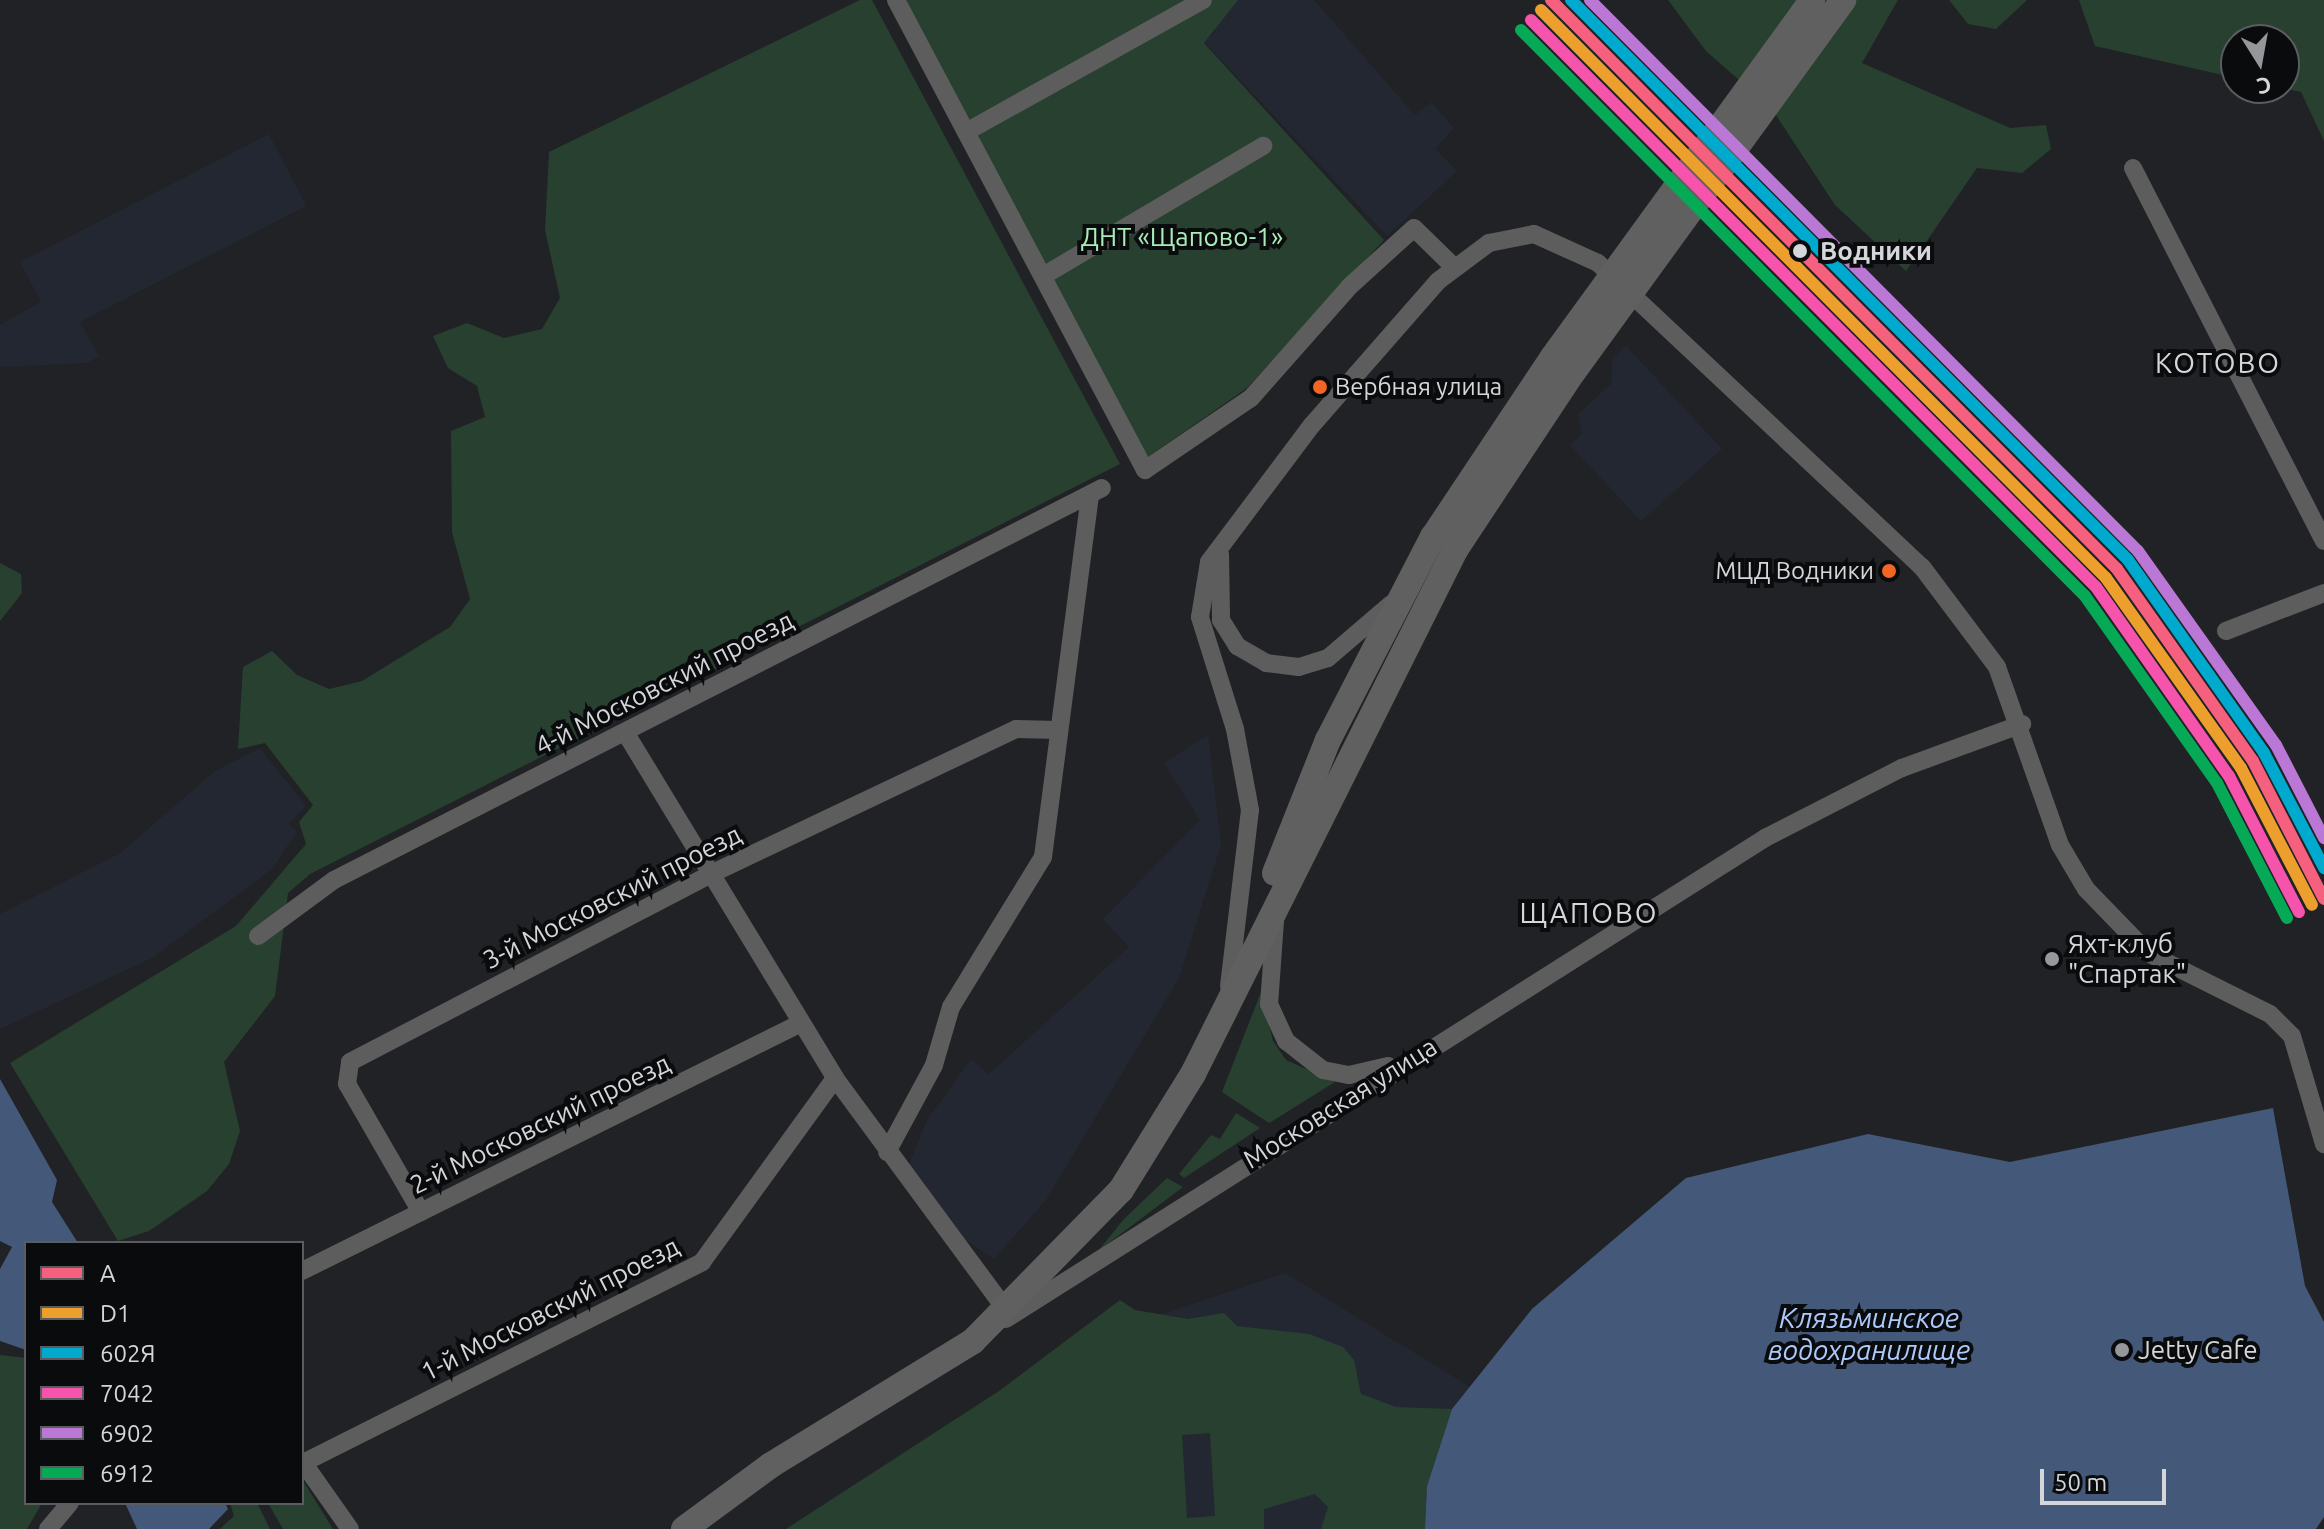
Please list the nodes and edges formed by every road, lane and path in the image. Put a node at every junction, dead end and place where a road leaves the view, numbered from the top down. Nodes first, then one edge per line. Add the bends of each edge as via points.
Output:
1 (896, 0) edge
2 (1203, 0) edge
3 (1812, 0) edge
4 (1843, 0) edge
5 (966, 132) junction
6 (1263, 146) dead end
7 (2133, 168) dead end
8 (1453, 266) junction
9 (1043, 276) junction
10 (1519, 427) junction
11 (1228, 533) junction
12 (2324, 541) edge
13 (1402, 592) junction
14 (2324, 593) edge
15 (2226, 631) dead end
16 (2022, 724) junction
17 (1058, 730) junction
18 (625, 732) junction
19 (715, 872) junction
20 (1278, 901) junction
21 (258, 936) dead end
22 (1228, 991) junction
23 (1219, 1022) junction
24 (801, 1023) junction
25 (1424, 1051) junction
26 (835, 1078) junction
27 (2324, 1144) edge
28 (887, 1152) junction
29 (421, 1212) junction
30 (304, 1270) edge
31 (1007, 1311) junction
32 (973, 1341) junction
33 (304, 1461) edge
34 (304, 1465) edge
35 (68, 1505) edge
36 (48, 1529) edge
37 (350, 1529) edge
38 (684, 1529) edge

1 - 5 street
2 - 5 street
3 - 10 main road
4 - 10 main road
5 - 9 street
6 - 9 street
7 - 12 street
8 - 9 street via 1414,228 1350,286 1251,398 1145,470
8 - 11 street
8 - 16 street via 1489,243 1534,234 1598,263 1922,567 1978,637
10 - 13 main road
10 - 20 main road via 1423,606
11 - 13 street via 1217,569 1221,620 1237,646 1266,663 1299,667 1328,658
11 - 22 street via 1209,562 1199,602 1250,810
13 - 22 main road via 1328,740
14 - 15 street
16 - 25 street, Московская улица via 1902,768 1789,824
16 - 27 street via 2060,845 2086,889 2148,953 2270,1014 2292,1036
17 - 18 street, 4-й Московский проезд via 1096,492
17 - 19 street, 3-й Московский проезд via 1016,729
17 - 28 street via 1043,857 951,1007 934,1065
18 - 19 street
18 - 21 street, 4-й Московский проезд via 334,880
19 - 24 street
19 - 29 street, 3-й Московский проезд via 350,1062 347,1084
20 - 23 main road
20 - 25 street via 1269,1004 1286,1041 1323,1070 1349,1075
22 - 23 main road
23 - 31 main road via 1121,1190
24 - 26 street
24 - 29 street, 2-й Московский проезд
25 - 32 street, Московская улица
26 - 28 street
26 - 33 street, 1-й Московский проезд via 702,1262
28 - 31 street
29 - 30 street, 2-й Московский проезд
31 - 32 main road
32 - 38 main road, Московская улица via 771,1465
34 - 37 street
35 - 36 street

